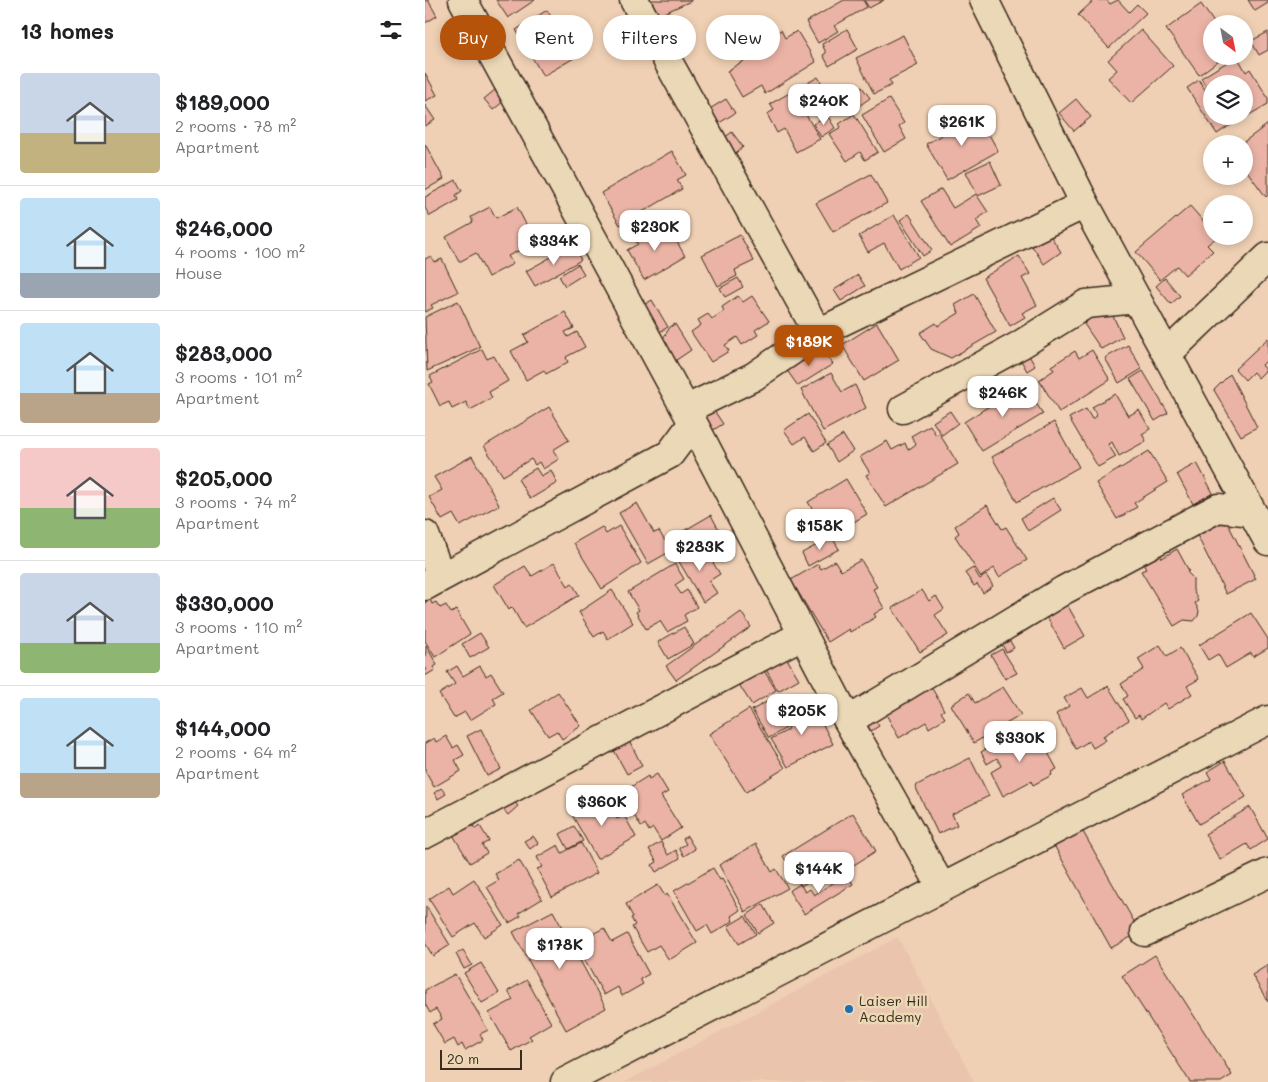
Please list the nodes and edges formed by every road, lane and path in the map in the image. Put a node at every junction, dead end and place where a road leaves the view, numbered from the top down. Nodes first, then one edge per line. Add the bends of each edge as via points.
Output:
1 (463, 0) edge
2 (634, 0) edge
3 (984, 0) edge
4 (1085, 204) junction
5 (1268, 257) edge
6 (1137, 299) junction
7 (818, 333) junction
8 (1167, 354) junction
9 (903, 410) dead end
10 (693, 423) junction
11 (1252, 512) junction
12 (425, 536) edge
13 (1268, 540) edge
14 (433, 582) edge
15 (802, 634) junction
16 (1268, 720) edge
17 (848, 721) junction
18 (425, 834) edge
19 (1268, 873) edge
20 (941, 886) junction
21 (1145, 932) dead end
22 (565, 1082) edge

1 - 10 street
2 - 7 street
3 - 4 street
4 - 6 street
4 - 7 street
5 - 8 street
6 - 8 street
6 - 9 street via 1086,304
7 - 10 street via 753,377 689,408
8 - 11 street
10 - 14 street via 670,454
10 - 15 street
11 - 13 street
11 - 17 street via 1218,508 1064,590
12 - 14 street
15 - 17 street
15 - 18 street
16 - 20 street
17 - 20 street
19 - 21 street
20 - 22 street

